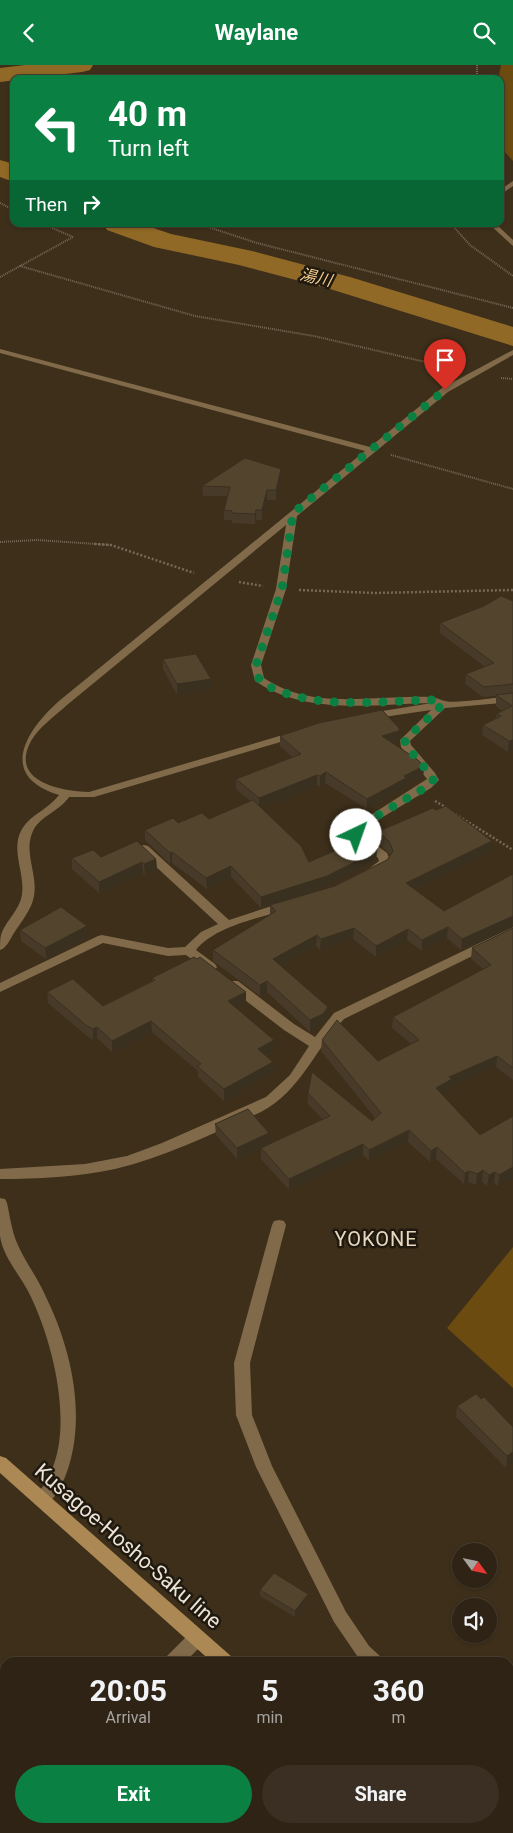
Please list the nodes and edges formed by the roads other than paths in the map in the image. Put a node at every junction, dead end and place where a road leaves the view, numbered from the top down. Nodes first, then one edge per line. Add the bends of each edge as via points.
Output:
1 (495, 227) edge
2 (513, 244) edge
3 (0, 351) edge
4 (513, 351) edge
5 (370, 450) junction
6 (293, 513) junction
7 (513, 699) edge
8 (442, 705) junction
9 (355, 719) edge
10 (311, 730) edge
11 (65, 795) junction
12 (139, 845) edge
13 (358, 878) edge
14 (293, 903) edge
15 (227, 925) junction
16 (513, 931) edge
17 (0, 946) edge
18 (189, 951) junction
19 (0, 988) edge
20 (316, 1044) junction
21 (0, 1174) edge
22 (0, 1203) edge
23 (279, 1225) dead end
24 (0, 1463) edge
25 (41, 1499) junction
26 (197, 1638) junction
27 (178, 1657) edge
28 (219, 1657) edge
29 (368, 1657) edge

1 - 2 street
3 - 5 street
4 - 5 street via 445,390
5 - 6 street
6 - 8 street via 282,589 256,665 259,679 292,695 322,701 432,700
6 - 11 street via 63,703 26,741 20,762 24,774 37,785
7 - 8 street
8 - 9 street
8 - 13 street via 405,740 405,745 433,780 358,827 356,835 386,862
10 - 11 street via 104,792
11 - 17 street via 27,830 23,842 28,895
12 - 15 street
14 - 15 street
15 - 18 street via 198,938
16 - 20 street via 339,1016 325,1029
18 - 19 street via 168,952 102,939
18 - 20 street
20 - 21 street via 307,1062 277,1096 162,1150 112,1165
22 - 25 street via 7,1237 38,1297 54,1338 64,1381 67,1445 55,1483
23 - 29 street via 242,1363 244,1415 264,1467 340,1617
24 - 25 main road, Kusagoe-Hosho-Saku line
25 - 26 main road, Kusagoe-Hosho-Saku line
26 - 27 street
26 - 28 main road, Kusagoe-Hosho-Saku line

